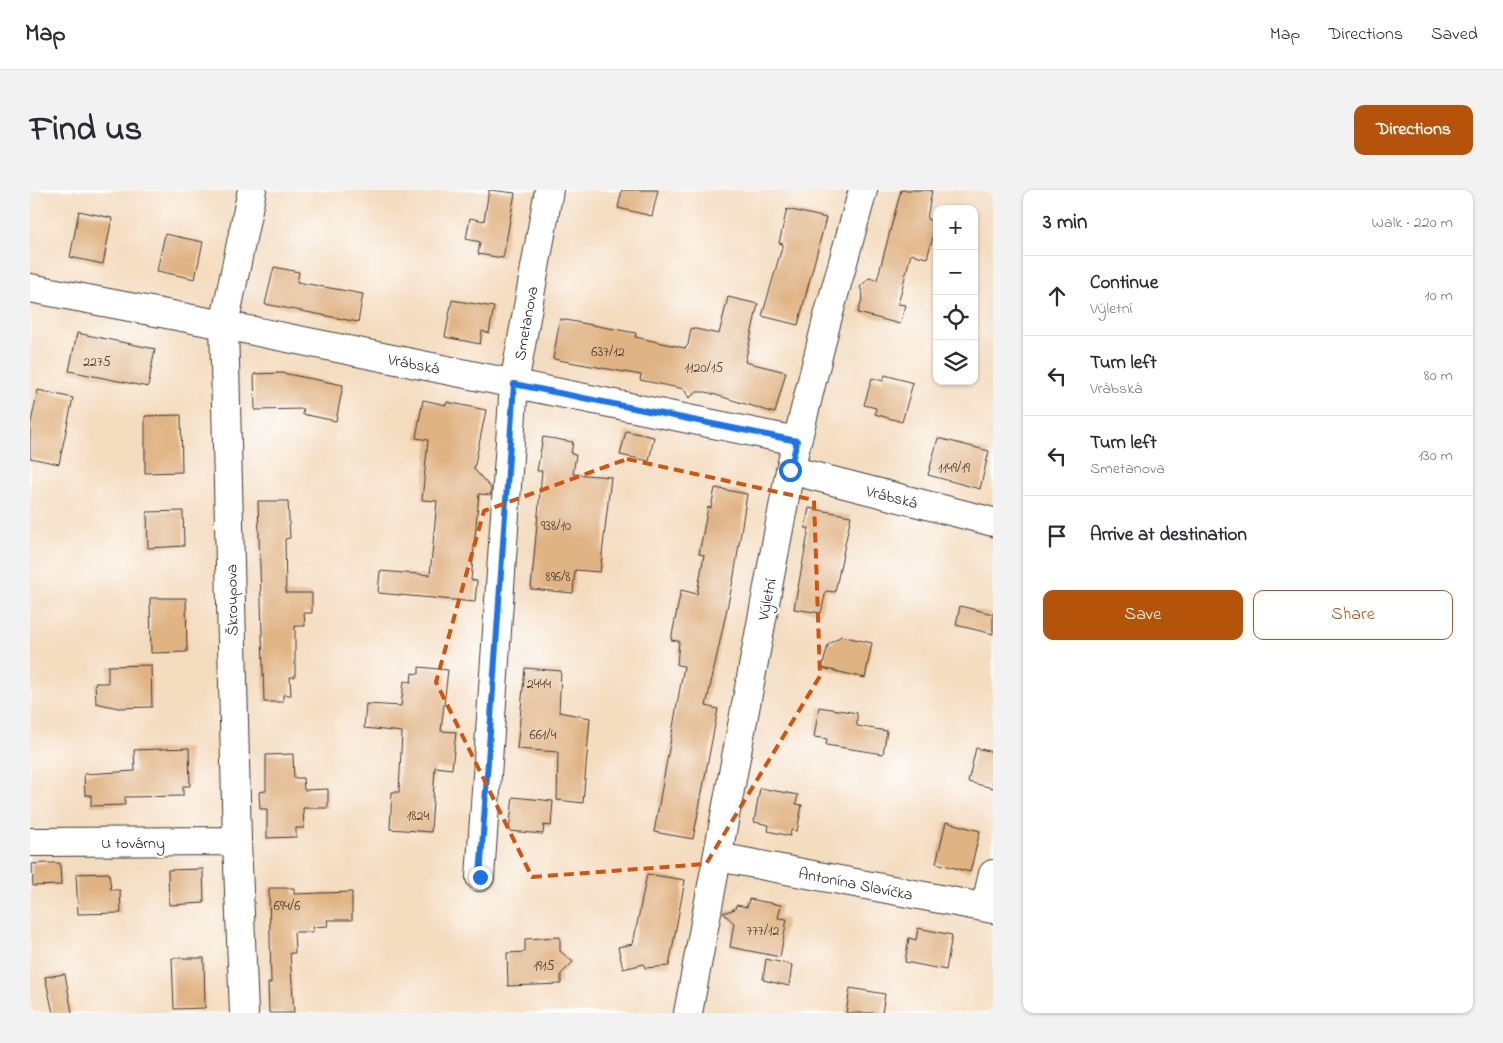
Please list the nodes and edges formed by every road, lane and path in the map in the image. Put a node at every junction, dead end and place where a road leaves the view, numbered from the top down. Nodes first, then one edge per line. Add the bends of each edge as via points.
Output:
1 (252, 190) edge
2 (549, 190) edge
3 (863, 190) edge
4 (30, 288) edge
5 (224, 325) junction
6 (514, 384) junction
7 (797, 441) junction
8 (790, 470) junction
9 (993, 522) edge
10 (237, 841) junction
11 (30, 842) edge
12 (718, 857) junction
13 (993, 874) edge
14 (480, 877) dead end
15 (989, 908) edge
16 (244, 1013) edge
17 (688, 1013) edge

1 - 5 street, Škroupova
2 - 6 street, Smetanova
3 - 7 street, Výletní
4 - 5 street, Vrábská
5 - 6 street, Vrábská
5 - 10 street, Škroupova
6 - 7 street, Vrábská
6 - 14 street, Smetanova
7 - 8 street, Výletní
8 - 9 street, Vrábská
8 - 12 street, Výletní
10 - 11 street, U továrny
10 - 16 street, Škroupova
12 - 15 street, Antonína Slavíčka
12 - 17 street, Výletní
13 - 15 street

